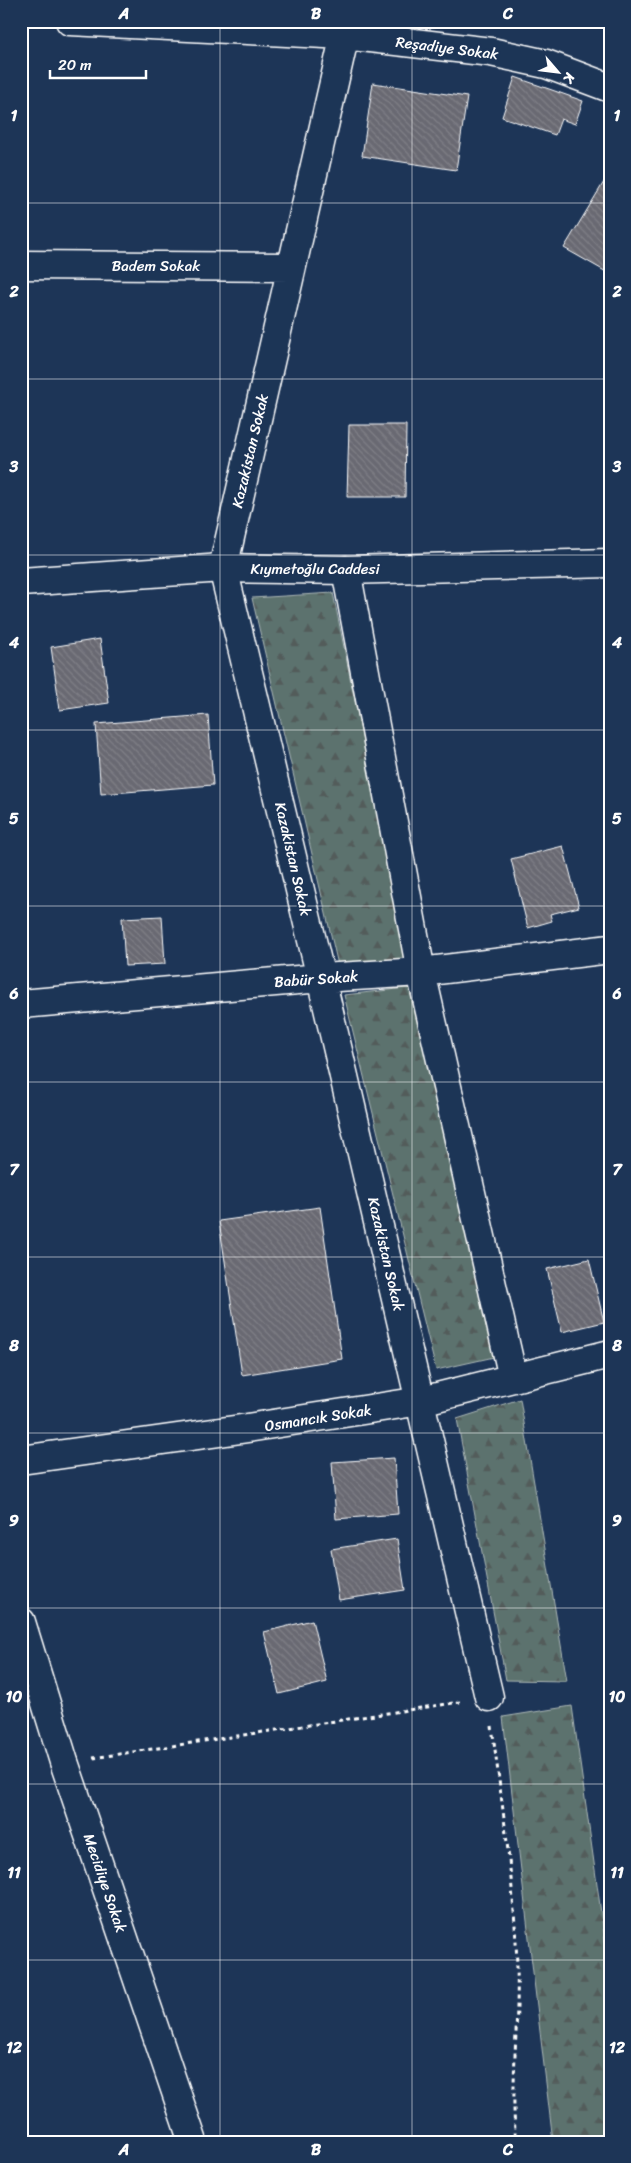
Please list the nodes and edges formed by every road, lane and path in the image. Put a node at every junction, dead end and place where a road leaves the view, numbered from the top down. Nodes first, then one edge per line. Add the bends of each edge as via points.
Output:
1 (81, 22) edge
2 (346, 28) edge
3 (610, 88) edge
4 (21, 265) edge
5 (291, 267) junction
6 (610, 563) edge
7 (223, 568) junction
8 (346, 570) junction
9 (21, 582) edge
10 (610, 950) edge
11 (421, 972) junction
12 (321, 978) junction
13 (21, 1004) edge
14 (610, 1354) edge
15 (513, 1378) junction
16 (421, 1401) junction
17 (21, 1460) edge
18 (21, 1622) edge
19 (489, 1697) junction
20 (64, 1762) junction
21 (193, 2142) edge
22 (516, 2142) edge

1 - 2 street, Reşadiye Sokak
2 - 3 street, Reşadiye Sokak via 546,64
2 - 5 street, Kazakistan Sokak
4 - 5 street, Badem Sokak
5 - 7 street, Kazakistan Sokak
6 - 8 street, Kıymetoğlu Caddesi
7 - 8 street, Kıymetoğlu Caddesi
7 - 9 street, Kıymetoğlu Caddesi
7 - 12 street, Kazakistan Sokak
8 - 11 street
10 - 11 street, Babür Sokak
11 - 12 street, Babür Sokak
11 - 15 street
12 - 13 street, Babür Sokak
12 - 16 street, Kazakistan Sokak
14 - 15 street, Osmancık Sokak
15 - 16 street, Osmancık Sokak
16 - 17 street, Osmancık Sokak
16 - 19 street, Kazakistan Sokak
18 - 20 street, Mecidiye Sokak
19 - 20 path
19 - 22 path via 515,1920 517,1969 513,2072
20 - 21 street, Mecidiye Sokak

